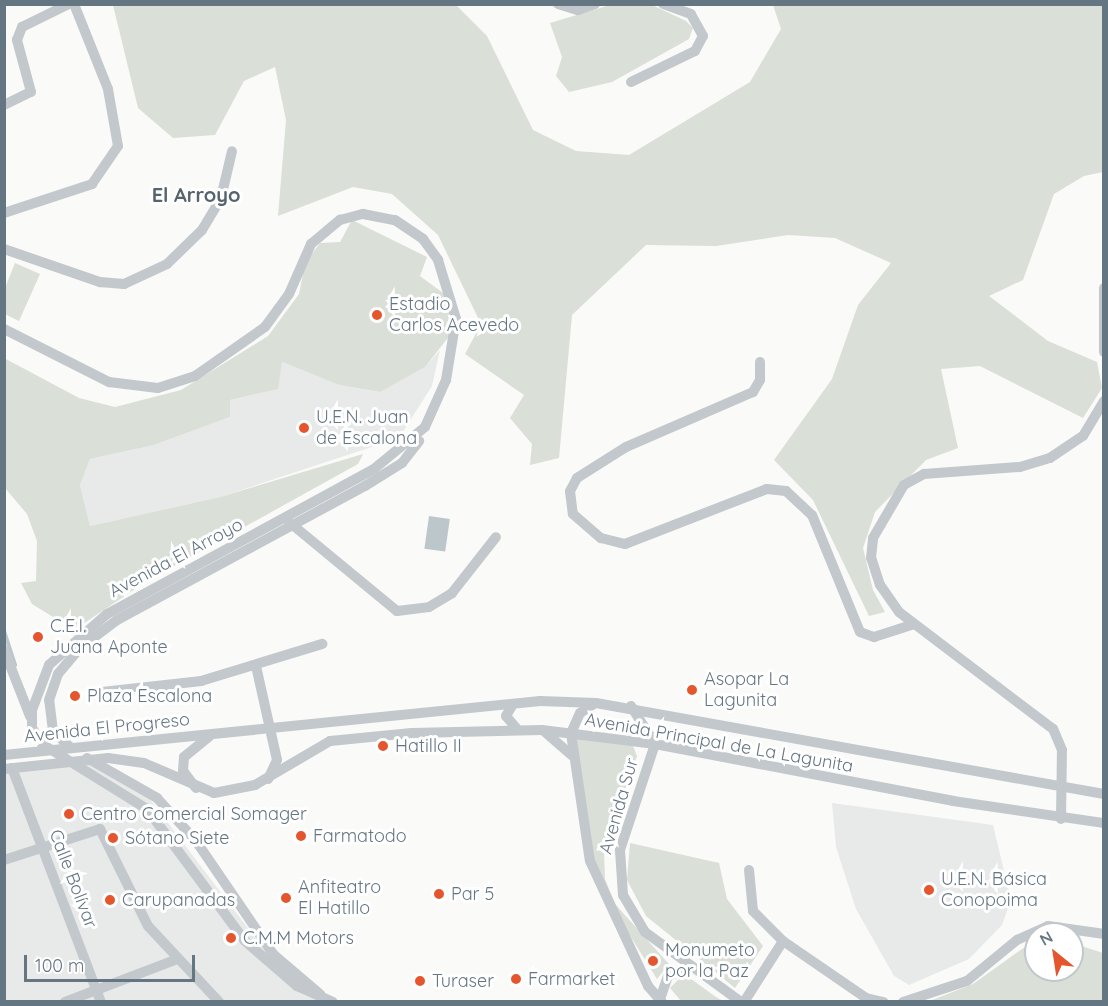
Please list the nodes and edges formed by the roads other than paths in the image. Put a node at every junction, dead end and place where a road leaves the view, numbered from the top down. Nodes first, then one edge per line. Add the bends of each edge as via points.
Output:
1 (69, 4) edge
2 (74, 4) edge
3 (558, 4) edge
4 (595, 4) edge
5 (663, 4) edge
6 (632, 82) dead end
7 (4, 105) edge
8 (232, 151) dead end
9 (4, 213) edge
10 (4, 249) edge
11 (1104, 288) edge
12 (4, 329) edge
13 (1104, 351) edge
14 (760, 362) dead end
15 (1104, 401) edge
16 (288, 522) junction
17 (496, 537) dead end
18 (912, 625) junction
19 (322, 644) dead end
20 (4, 650) edge
21 (256, 666) junction
22 (102, 692) dead end
23 (596, 703) junction
24 (513, 704) junction
25 (631, 706) junction
26 (31, 719) junction
27 (273, 729) junction
28 (517, 729) junction
29 (542, 730) junction
30 (571, 733) junction
31 (212, 734) junction
32 (655, 744) junction
33 (68, 746) junction
34 (49, 748) junction
35 (4, 755) edge
36 (572, 756) junction
37 (86, 758) junction
38 (68, 760) junction
39 (8, 769) edge
40 (268, 779) junction
41 (197, 789) junction
42 (1064, 790) junction
43 (1104, 794) edge
44 (1061, 819) junction
45 (1104, 823) edge
46 (44, 848) junction
47 (4, 860) edge
48 (749, 870) dead end
49 (1104, 934) edge
50 (783, 941) junction
51 (175, 960) junction
52 (690, 968) junction
53 (97, 990) junction
54 (322, 996) junction
55 (660, 1001) edge
56 (65, 1002) edge
57 (101, 1002) edge
58 (219, 1002) edge
59 (333, 1002) edge
60 (743, 1002) edge
61 (884, 1002) edge
62 (903, 1002) edge

1 - 7 street via 22,27 17,40 31,92
2 - 9 street via 108,89 118,146 92,184
3 - 4 street via 578,10
5 - 6 street via 691,14 704,36 695,51
8 - 10 street via 221,198 202,230 167,264 124,284 100,282
11 - 13 street
12 - 16 street, Avenida El Arroyo via 125,387 177,383 213,365 265,327 289,294 317,236 351,216 378,215 423,239 445,274 454,305 446,380 425,427 402,463
14 - 18 street via 760,380 753,392 626,447 577,478 570,491 573,514 601,538 625,544 767,489 786,491 812,515 860,632 874,637
15 - 18 street via 1083,436 1050,458 1020,467 924,474 889,503 873,538 871,558 880,585
16 - 17 street via 397,611 429,607 452,593
16 - 26 street, Avenida El Arroyo via 107,614 62,649 36,687
16 - 33 street, Avenida El Arroyo via 117,620 80,648 58,674 49,700 50,724
18 - 42 street via 989,676 1053,729 1062,750
19 - 21 street
20 - 26 street
21 - 22 street via 201,681
21 - 27 street
23 - 24 street, Avenida Principal de La Lagunita
23 - 25 street, Avenida Principal de La Lagunita
23 - 30 street via 580,713
24 - 27 street, Avenida Principal de La Lagunita
24 - 28 street via 506,716
25 - 32 street
25 - 42 street, Avenida Principal de La Lagunita
26 - 34 street via 36,736
27 - 31 street, Avenida Principal de La Lagunita
27 - 40 street via 277,760
28 - 29 street, Avenida Principal de La Lagunita
28 - 40 street, Avenida Principal de La Lagunita via 330,741
29 - 30 street, Avenida Principal de La Lagunita
29 - 36 street
30 - 32 street, Avenida Principal de La Lagunita
30 - 36 street, Avenida Sur
31 - 33 street, Avenida El Progreso
31 - 41 street via 184,757 183,771
32 - 44 street, Avenida Principal de La Lagunita
32 - 52 street, Avenida Sur via 620,850 620,883 645,932
33 - 34 street, Avenida El Progreso
33 - 37 street, Avenida El Arroyo
34 - 35 street, Avenida El Progreso
34 - 38 street
36 - 55 street, Avenida Sur via 595,877 648,986
37 - 38 street, Avenida El Progreso
37 - 41 street, Avenida El Progreso via 144,763
37 - 54 street, Avenida El Arroyo via 157,798 196,842 273,954
38 - 39 street, Avenida El Progreso
38 - 54 street via 147,809 245,941 297,986
39 - 46 street, Calle Bolívar
40 - 41 street, Avenida Principal de La Lagunita via 214,793
42 - 43 street, Avenida Principal de La Lagunita
42 - 44 street
44 - 45 street, Avenida Principal de La Lagunita
46 - 47 street
46 - 51 street via 100,829 139,912
46 - 53 street, Calle Bolívar
48 - 50 street via 753,911
49 - 62 street via 1048,926 1017,940 967,981
50 - 60 street
50 - 61 street via 866,998
51 - 53 street
51 - 58 street
52 - 55 street via 668,976
52 - 60 street, Avenida Sur
53 - 56 street
53 - 57 street, Calle Bolívar
54 - 59 street

